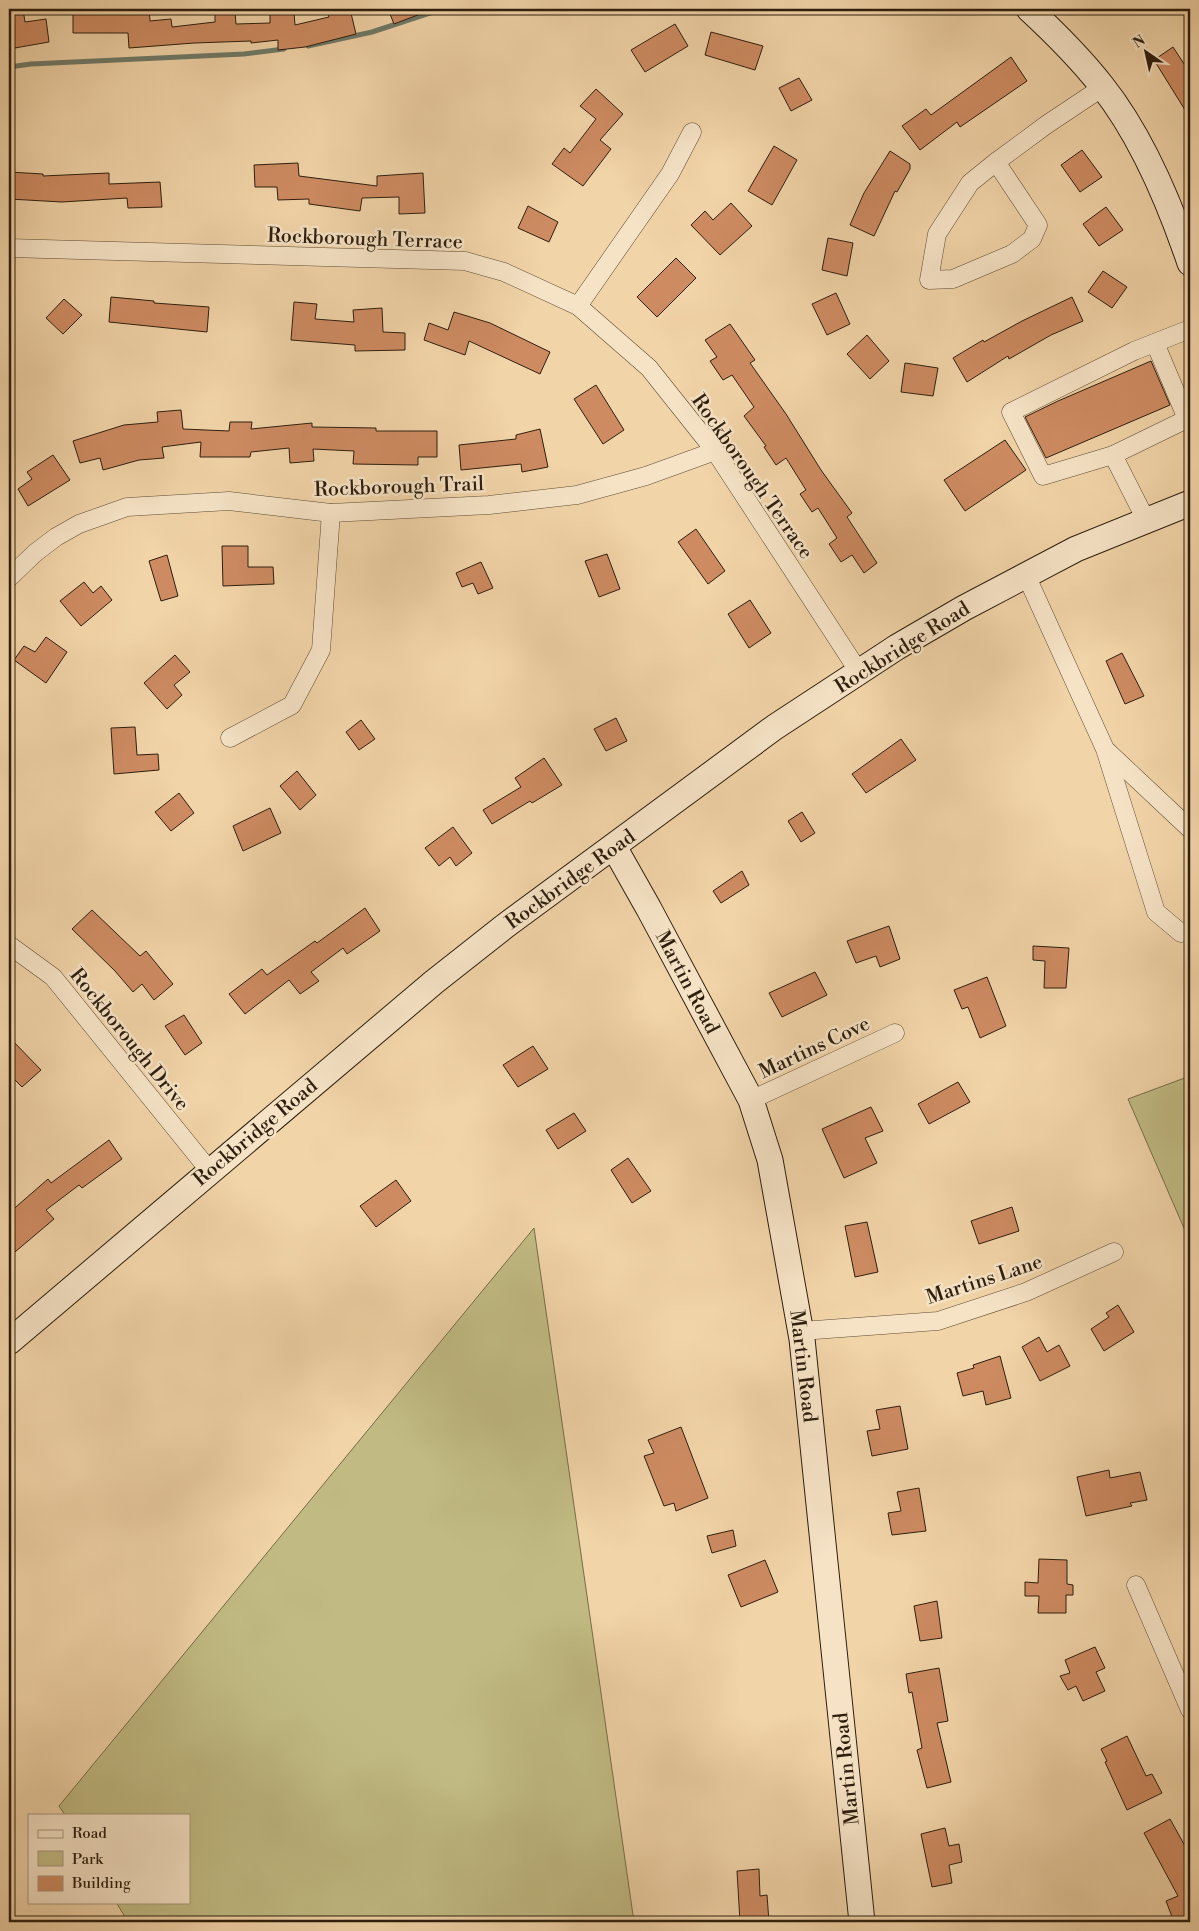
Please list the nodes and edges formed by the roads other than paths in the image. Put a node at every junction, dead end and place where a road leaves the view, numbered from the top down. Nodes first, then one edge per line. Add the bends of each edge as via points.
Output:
1 (1029, 9) edge
2 (1103, 87) junction
3 (692, 132) dead end
4 (996, 162) junction
5 (9, 248) edge
6 (1190, 263) edge
7 (578, 306) junction
8 (1190, 329) edge
9 (1155, 343) junction
10 (1189, 418) edge
11 (715, 451) junction
12 (1113, 455) junction
13 (1190, 503) edge
14 (331, 513) junction
15 (1146, 520) junction
16 (1026, 575) junction
17 (9, 578) edge
18 (859, 672) junction
19 (230, 738) dead end
20 (1105, 749) junction
21 (1190, 829) edge
22 (614, 847) junction
23 (1190, 930) edge
24 (9, 944) edge
25 (895, 1033) dead end
26 (752, 1100) junction
27 (209, 1170) junction
28 (1114, 1252) dead end
29 (801, 1331) junction
30 (9, 1342) edge
31 (1136, 1585) dead end
32 (1190, 1710) edge
33 (862, 1922) edge

1 - 2 main road via 1057,34
2 - 4 street
2 - 6 main road via 1130,128 1157,180
3 - 7 street via 670,174
4 - 4 street via 970,183 937,234 929,280 953,279 1012,254 1032,239 1038,225
5 - 7 street, Rockborough Terrace via 464,261 504,272
7 - 11 street, Rockborough Terrace via 649,368
8 - 9 street
9 - 10 street
9 - 12 street via 1011,412 1043,476
10 - 12 street
11 - 14 street, Rockborough Trail via 646,476 577,495 489,505
11 - 18 street, Rockborough Terrace
12 - 15 street
13 - 15 main road, Rockbridge Road
14 - 17 street, Rockborough Trail via 229,501 127,506 79,524 56,537
14 - 19 street via 321,650 292,705
15 - 16 main road, Rockbridge Road via 1083,546
16 - 18 main road, Rockbridge Road via 955,613
16 - 20 street
18 - 22 main road, Rockbridge Road via 775,727
20 - 21 street
20 - 23 street via 1156,912 1182,933
22 - 26 main road, Martin Road
22 - 27 main road, Rockbridge Road via 434,982
24 - 27 street, Rockborough Drive via 53,977
25 - 26 street, Martins Cove
26 - 29 main road, Martin Road via 770,1160
27 - 30 main road, Rockbridge Road
28 - 29 street, Martins Lane via 1026,1292 938,1320
29 - 33 main road, Martin Road
31 - 32 street

